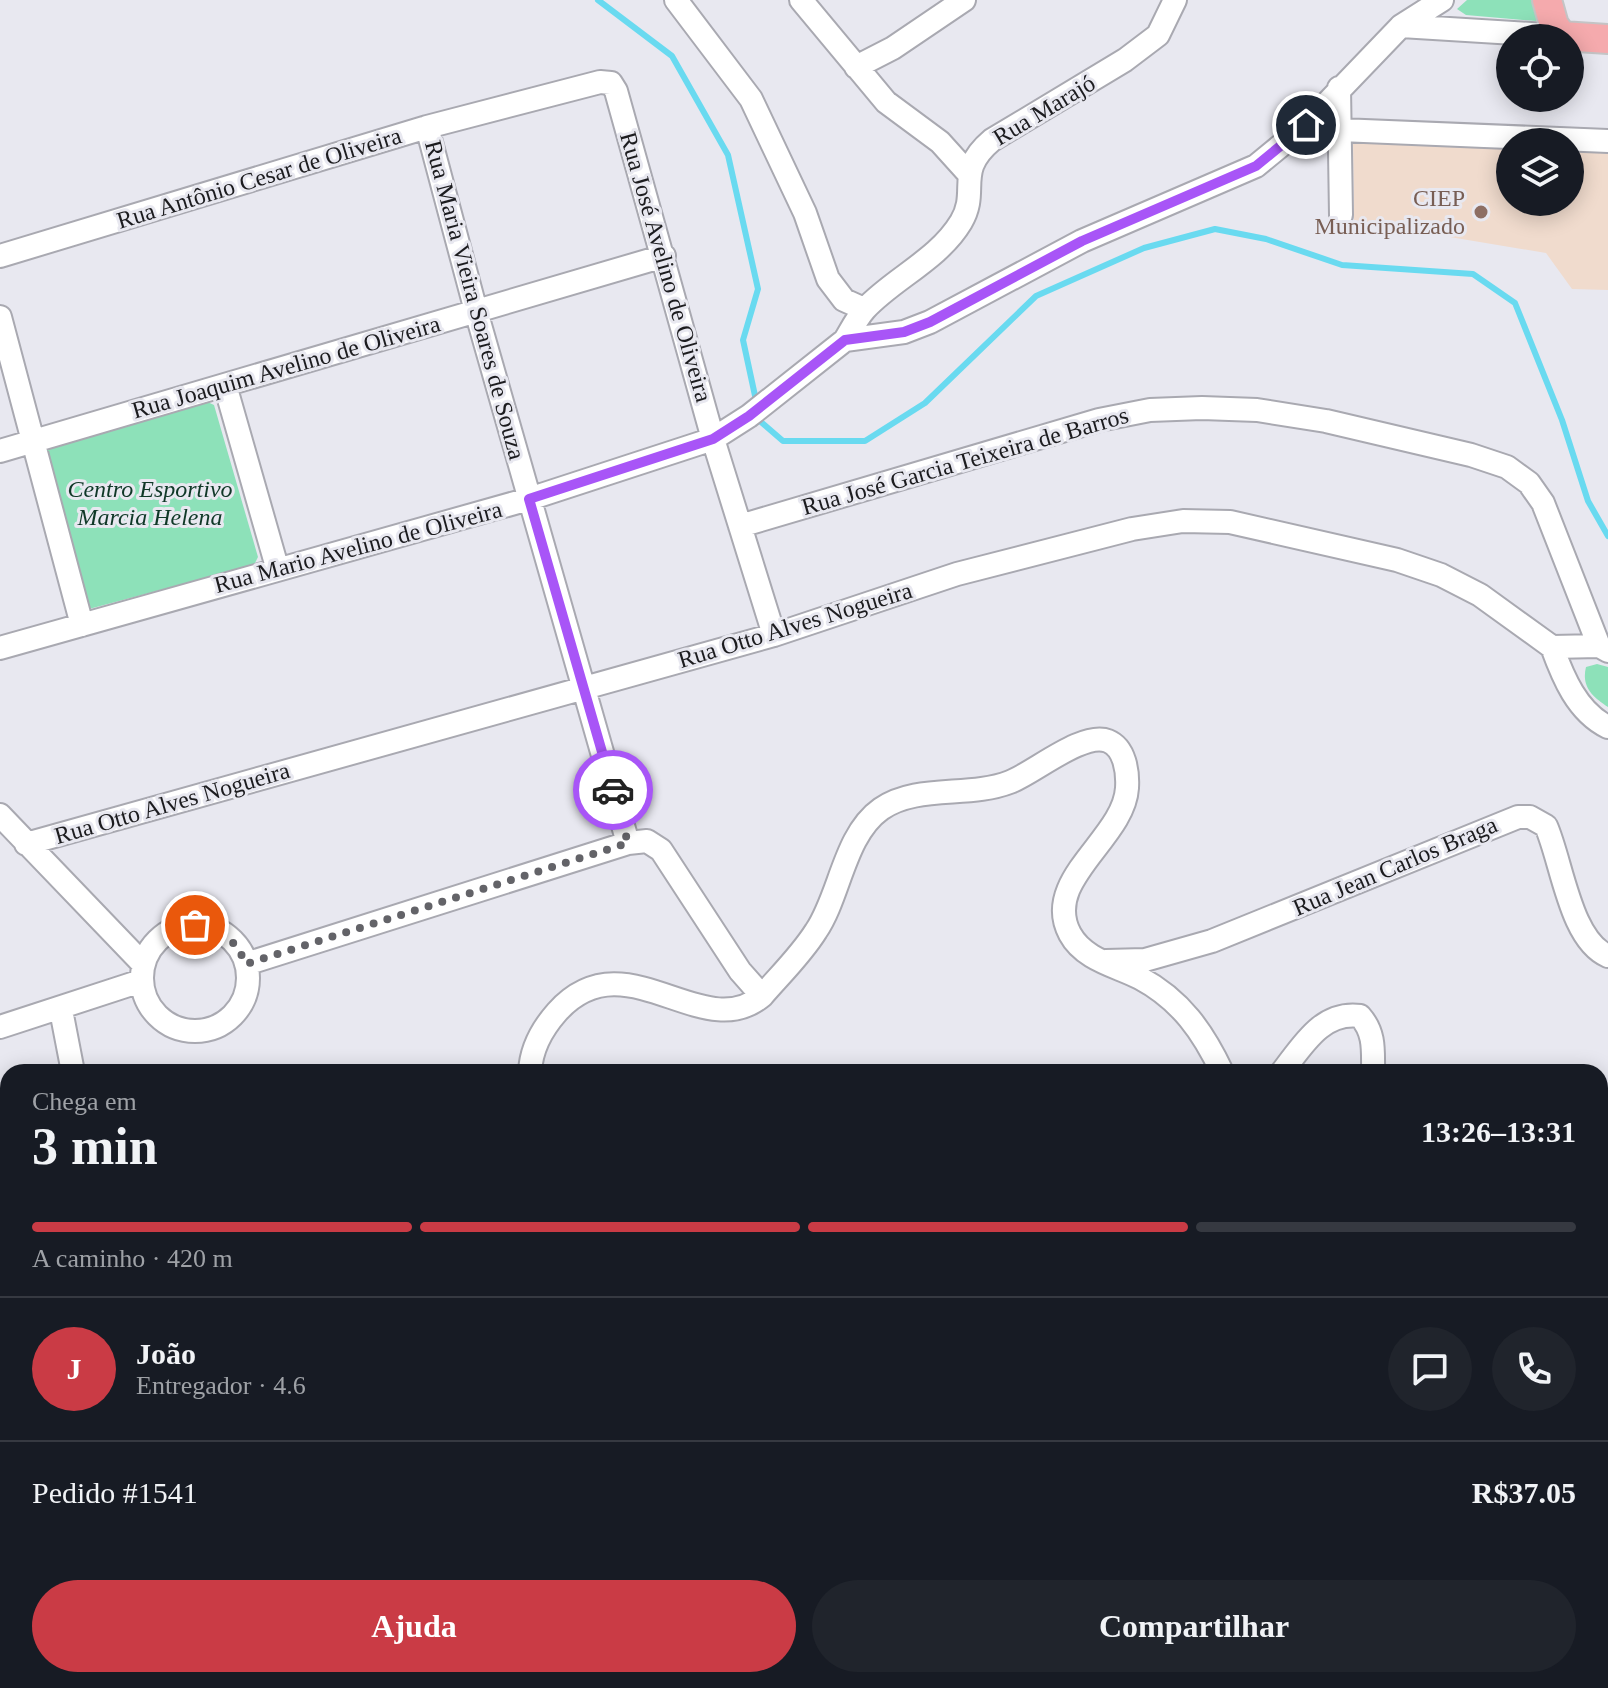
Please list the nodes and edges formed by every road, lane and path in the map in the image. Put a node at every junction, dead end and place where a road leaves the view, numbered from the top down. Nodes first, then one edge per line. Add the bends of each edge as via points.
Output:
1 (676, 0) edge
2 (801, 0) edge
3 (964, 0) edge
4 (1175, 0) edge
5 (1442, 0) edge
6 (1547, 0) edge
7 (1555, 24) edge
8 (1401, 26) junction
9 (1496, 32) edge
10 (1584, 37) edge
11 (1608, 39) edge
12 (856, 67) junction
13 (611, 83) joint
14 (1339, 88) junction
15 (427, 127) junction
16 (1340, 130) junction
17 (1608, 141) edge
18 (968, 173) junction
19 (1341, 215) dead end
20 (0, 256) edge
21 (664, 256) junction
22 (864, 309) junction
23 (476, 311) junction
24 (0, 317) edge
25 (845, 340) junction
26 (225, 385) junction
27 (713, 439) junction
28 (33, 441) junction
29 (0, 451) edge
30 (529, 499) junction
31 (740, 526) junction
32 (277, 567) junction
33 (82, 625) junction
34 (774, 635) junction
35 (1552, 647) junction
36 (0, 648) edge
37 (1604, 649) edge
38 (583, 690) junction
39 (1608, 727) edge
40 (0, 815) edge
41 (628, 843) junction
42 (26, 844) junction
43 (1608, 956) edge
44 (1101, 961) junction
45 (246, 964) junction
46 (142, 973) junction
47 (762, 996) junction
48 (61, 1010) junction
49 (0, 1027) edge
50 (71, 1064) edge
51 (530, 1064) edge
52 (1218, 1064) edge
53 (1289, 1064) edge
54 (1373, 1064) edge

1 - 22 street via 751,99 796,191 828,279 844,300
2 - 12 street
3 - 12 street
4 - 18 street, Rua Marajó via 1158,35 992,140 976,153
5 - 8 street
6 - 7 main road
8 - 9 street
8 - 14 street
10 - 11 main road
12 - 18 street via 886,102 940,142
13 - 15 street, Rua Antônio Cesar de Oliveira
13 - 21 street, Rua José Avelino de Oliveira
14 - 16 street
14 - 25 street via 1284,147 1256,166 1082,241 930,322 904,332
15 - 20 street, Rua Antônio Cesar de Oliveira
15 - 23 street, Rua Maria Vieira Soares de Souza
16 - 17 street
16 - 19 street
18 - 22 street, Rua Marajó via 963,219 945,243
21 - 23 street, Rua Joaquim Avelino de Oliveira
21 - 27 street, Rua José Avelino de Oliveira
22 - 25 street, Rua Marajó
23 - 26 street, Rua Joaquim Avelino de Oliveira
23 - 30 street, Rua Maria Vieira Soares de Souza
24 - 28 street
25 - 27 street, Rua Mario Avelino de Oliveira
26 - 28 street, Rua Joaquim Avelino de Oliveira
26 - 32 street
27 - 30 street, Rua Mario Avelino de Oliveira
27 - 31 street, Rua José Avelino de Oliveira
28 - 29 street, Rua Joaquim Avelino de Oliveira
28 - 33 street
30 - 32 street, Rua Mario Avelino de Oliveira
30 - 38 street, Rua Maria Vieira Soares de Souza
31 - 34 street, Rua José Avelino de Oliveira
31 - 37 street, Rua José Garcia Teixeira de Barros via 1099,420 1150,410 1257,410 1507,467 1529,483 1543,503
32 - 33 street, Rua Mario Avelino de Oliveira
33 - 36 street, Rua Mario Avelino de Oliveira
34 - 35 street, Rua Otto Alves Nogueira via 1043,550 1132,529 1199,521 1311,539 1441,575 1480,595
34 - 38 street, Rua Otto Alves Nogueira
35 - 37 street
35 - 39 street via 1575,697
38 - 41 street, Rua Maria Vieira Soares de Souza
38 - 42 street, Rua Otto Alves Nogueira
40 - 42 street
41 - 45 street
41 - 47 street via 647,841 661,850
42 - 46 street
43 - 44 street, Rua Jean Carlos Braga via 1590,944 1581,929 1546,826 1518,817 1212,941 1145,960
44 - 47 street via 1070,934 1065,917 1074,879 1119,814 1127,793 1123,758 1116,747 1096,739 993,788 899,800 880,810 854,847 817,930
44 - 52 street via 1172,1000 1196,1023
45 - 46 street via 227,936 195,925 162,936
45 - 46 street via 244,999 234,1014 203,1030 186,1030 155,1014
46 - 48 street
47 - 51 street via 748,1007 718,1010 630,983 605,984 578,994 546,1024
48 - 49 street
48 - 50 street
53 - 54 street via 1328,1019 1345,1014 1360,1016 1368,1025

